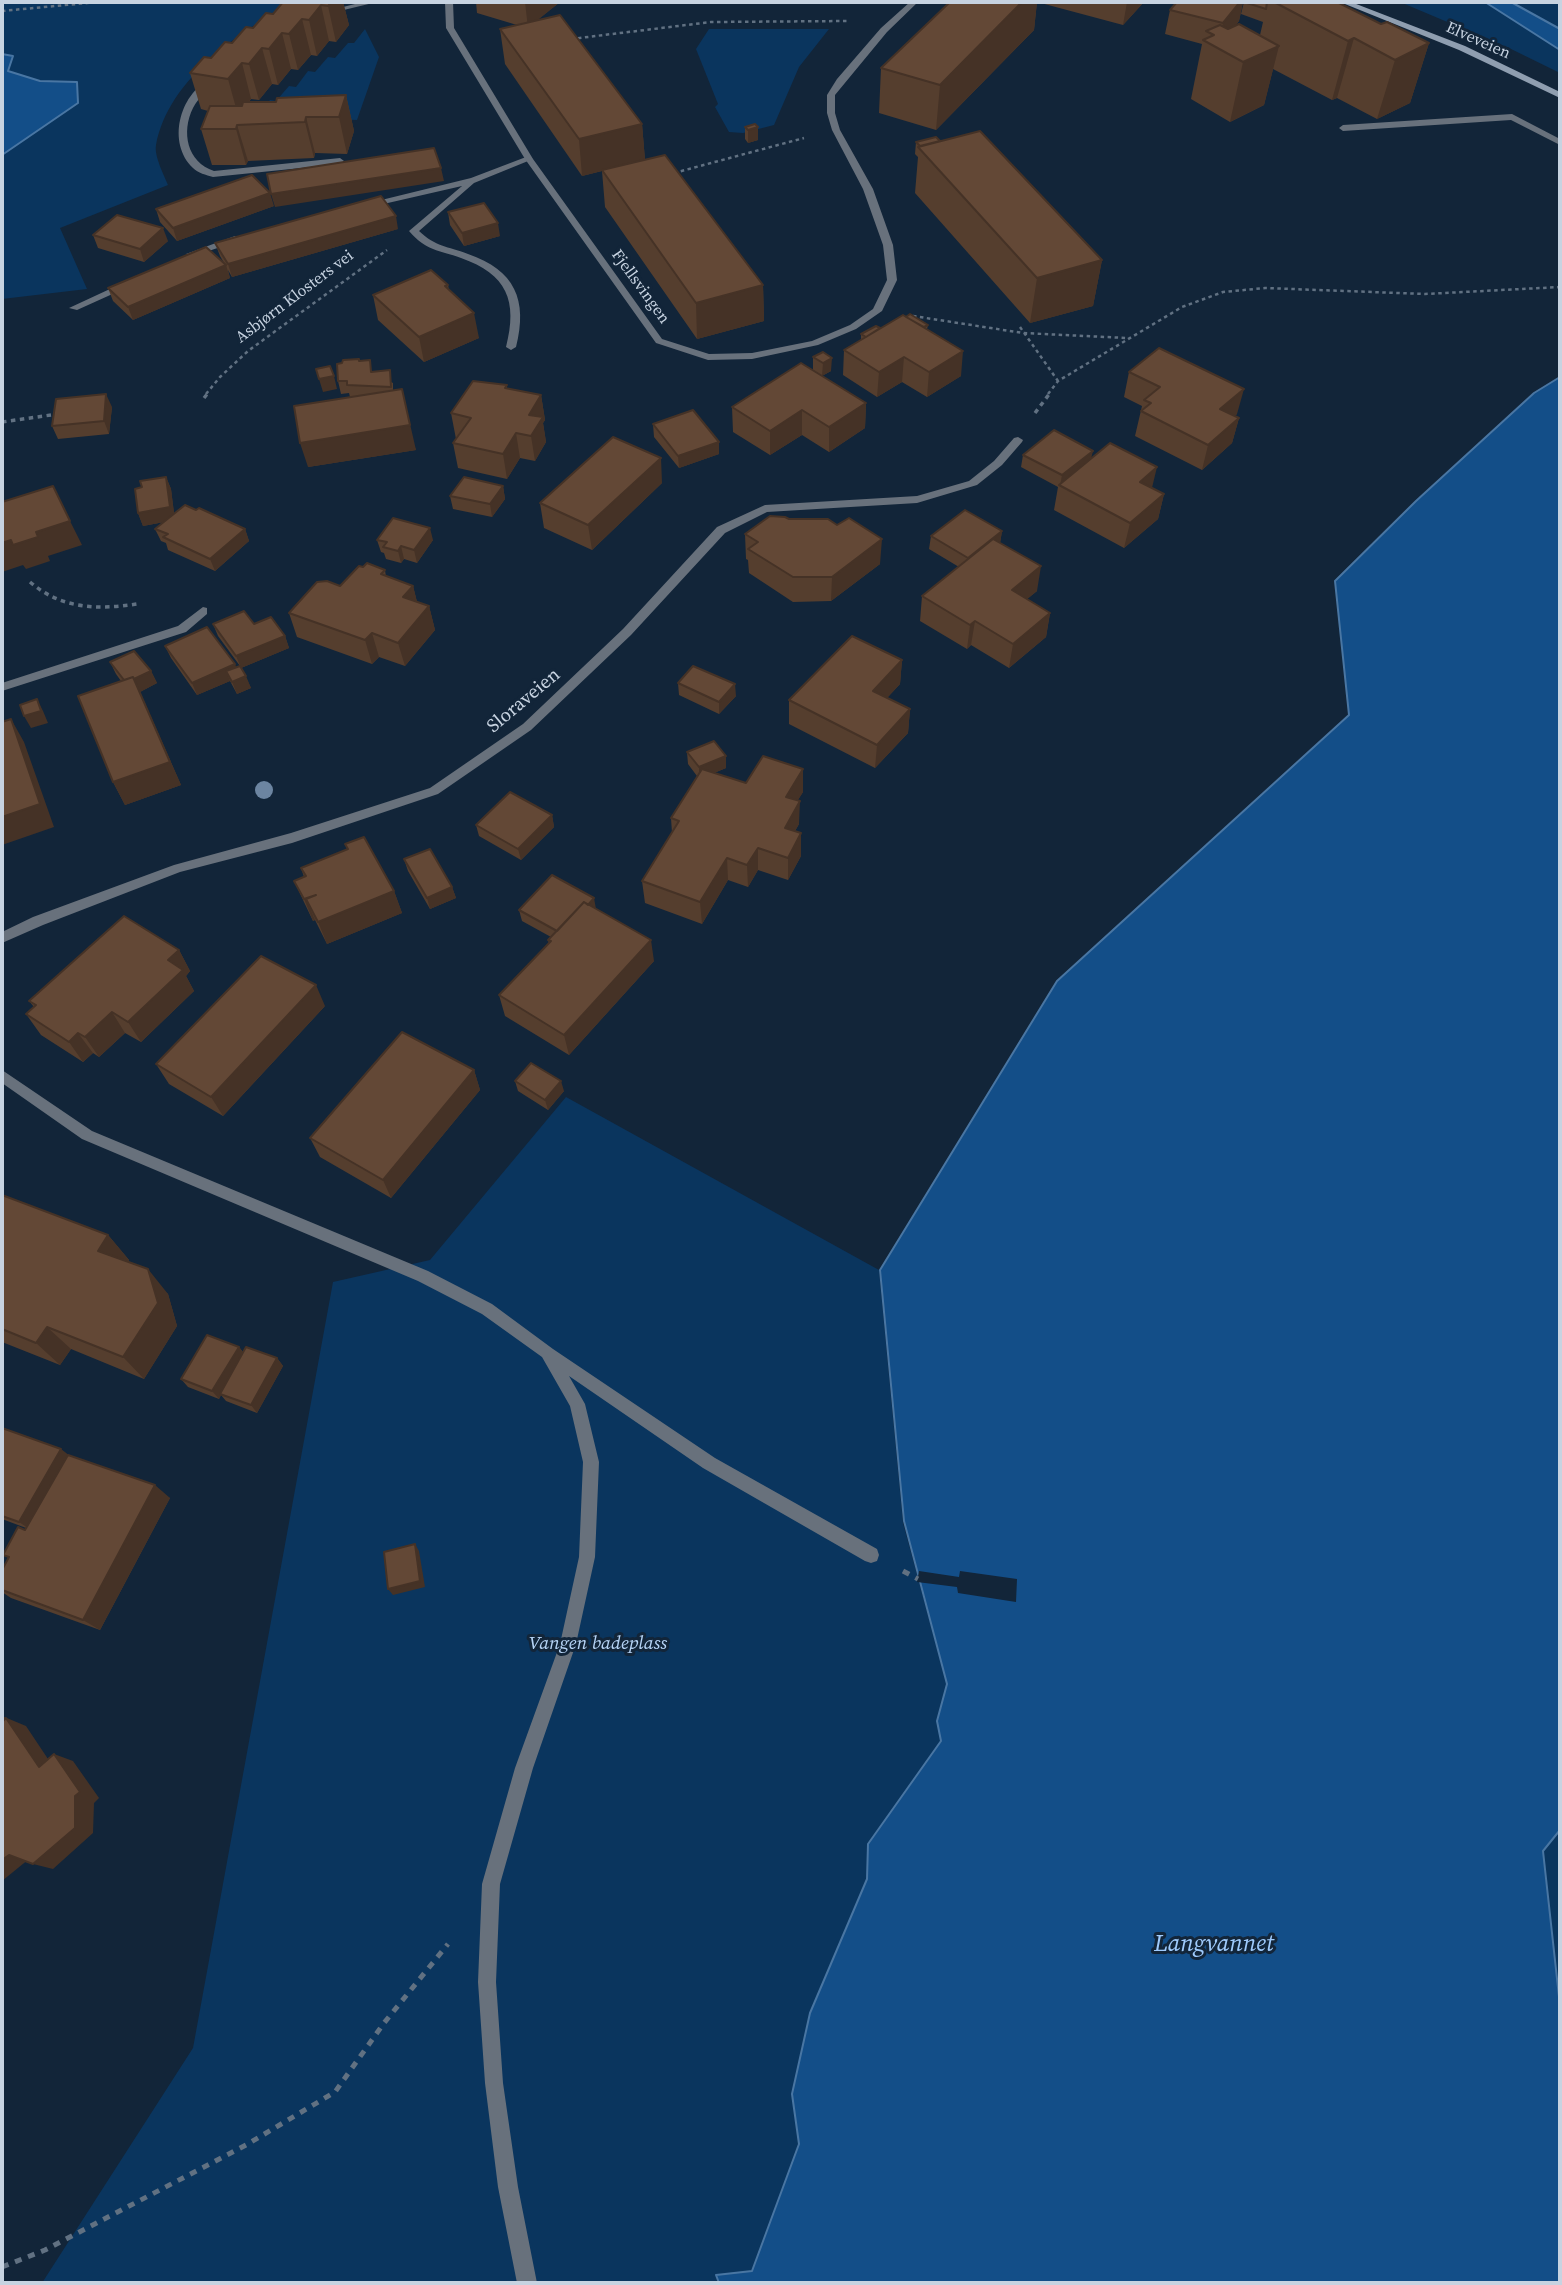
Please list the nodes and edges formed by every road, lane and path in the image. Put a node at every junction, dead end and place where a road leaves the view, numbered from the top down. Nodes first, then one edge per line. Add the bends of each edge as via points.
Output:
1 (98, 2) edge
2 (373, 2) edge
3 (449, 2) edge
4 (914, 2) edge
5 (1344, 2) edge
6 (2, 11) edge
7 (318, 13) edge
8 (884, 30) junction
9 (566, 40) edge
10 (221, 74) edge
11 (1560, 95) edge
12 (1343, 128) dead end
13 (836, 130) junction
14 (1560, 142) edge
15 (530, 159) junction
16 (340, 161) edge
17 (662, 177) edge
18 (474, 180) junction
19 (355, 208) edge
20 (414, 231) junction
21 (249, 236) edge
22 (184, 258) edge
23 (135, 280) edge
24 (1560, 287) edge
25 (74, 308) dead end
26 (877, 311) junction
27 (1020, 327) dead end
28 (1023, 333) junction
29 (1129, 338) junction
30 (511, 347) dead end
31 (1058, 381) junction
32 (204, 397) dead end
33 (59, 414) edge
34 (2, 422) edge
35 (1018, 440) joint
36 (30, 582) dead end
37 (145, 603) dead end
38 (204, 611) dead end
39 (2, 687) edge
40 (2, 938) edge
41 (2, 1076) edge
42 (547, 1352) junction
43 (871, 1555) dead end
44 (453, 1937) dead end
45 (2, 2267) edge
46 (527, 2283) edge

1 - 6 path
2 - 7 street
3 - 15 street, Fjellsvingen via 450,28
4 - 8 street
5 - 11 main road, Elveveien via 1462,48
8 - 9 path via 850,21 710,22
8 - 13 street via 831,95
10 - 16 street via 201,89 181,128 196,168 213,174
12 - 14 street via 1512,117
13 - 17 path
13 - 26 street via 868,189 888,245 892,280
15 - 18 street
15 - 26 street, Fjellsvingen via 659,341 708,358 752,356 815,343
18 - 19 street
18 - 20 street
20 - 30 street via 431,246 467,257 505,279 517,309
20 - 32 path, Asbjørn Klosters vei via 237,360
21 - 22 street
23 - 25 street
24 - 29 path via 1424,294 1265,288 1223,292 1182,307
26 - 28 path
27 - 28 path
28 - 29 path
28 - 31 path
29 - 31 path
31 - 35 path
33 - 34 path
35 - 40 street, Sloraveien via 973,483 917,499 765,509 721,530 627,632 527,727 434,791 292,838 178,869
36 - 37 path via 40,593 84,608
38 - 39 street via 182,629
41 - 42 street via 87,1135 423,1276 487,1309
42 - 43 street via 709,1463
42 - 46 street via 577,1404 590,1462 587,1557 568,1644 524,1768 491,1884 487,1982 494,2083
44 - 45 path via 335,2092 246,2145 45,2250

